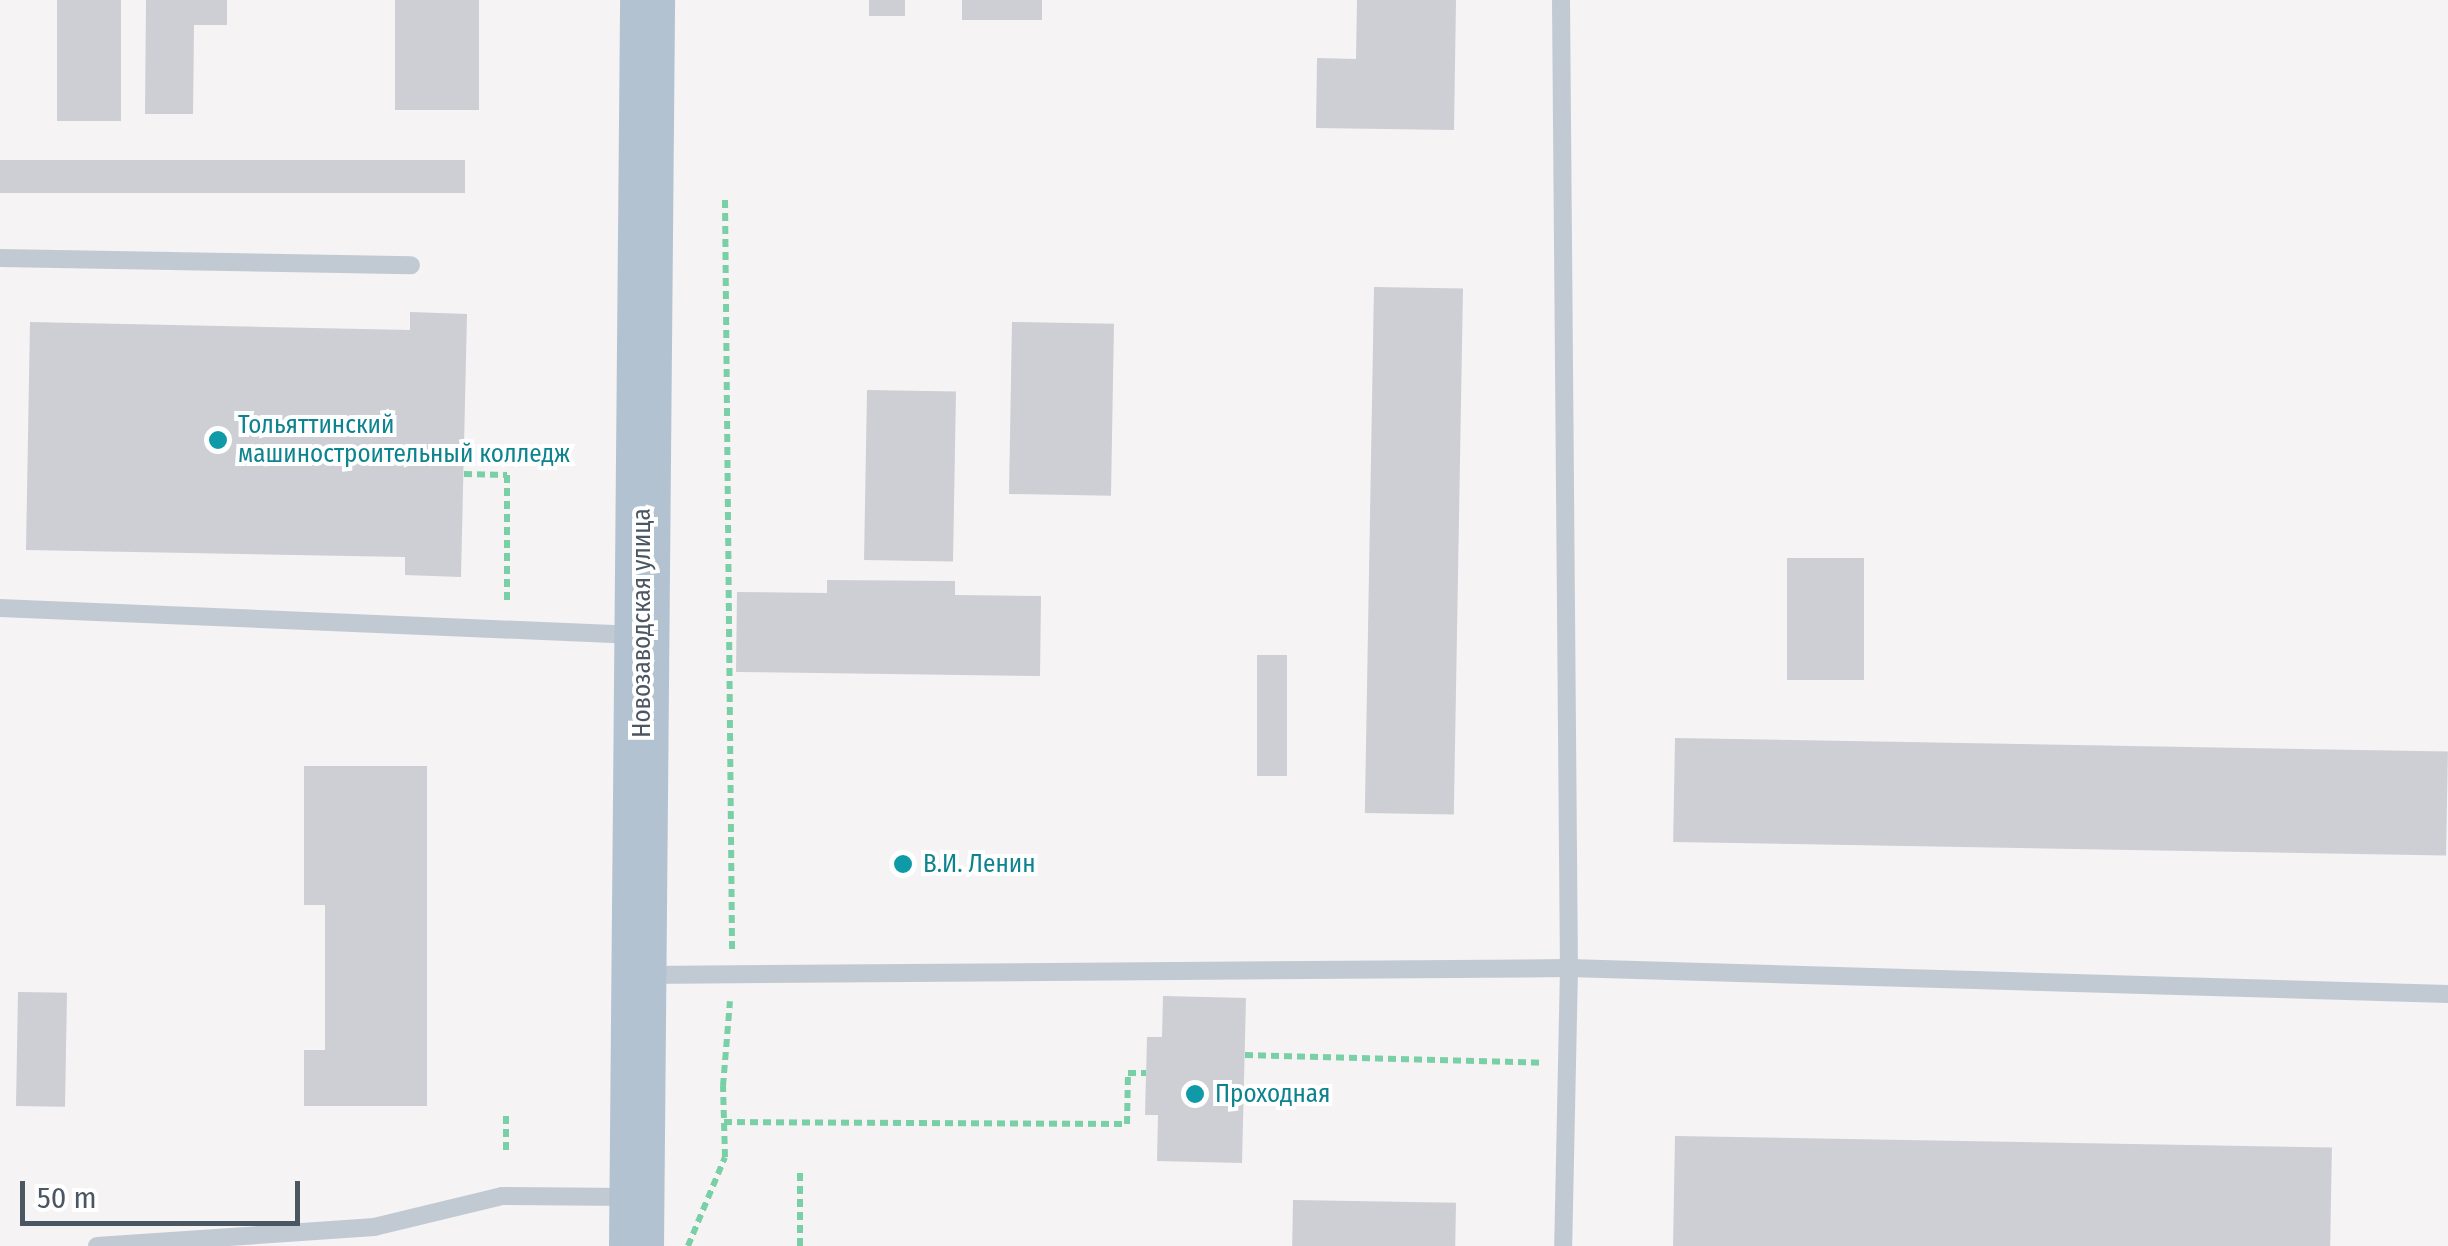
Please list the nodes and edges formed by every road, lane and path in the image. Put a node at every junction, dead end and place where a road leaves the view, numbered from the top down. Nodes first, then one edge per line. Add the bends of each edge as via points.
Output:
1 (646, 0) edge
2 (1561, 0) edge
3 (725, 200) dead end
4 (0, 258) edge
5 (410, 266) dead end
6 (464, 474) dead end
7 (0, 608) edge
8 (508, 629) junction
9 (642, 635) junction
10 (1569, 968) junction
11 (639, 974) junction
12 (732, 977) junction
13 (2448, 994) edge
14 (1245, 1055) dead end
15 (1566, 1064) junction
16 (1146, 1073) dead end
17 (506, 1116) dead end
18 (724, 1122) junction
19 (506, 1156) dead end
20 (800, 1173) dead end
21 (636, 1221) edge
22 (97, 1246) edge
23 (688, 1246) edge
24 (800, 1246) edge
25 (1562, 1246) edge

1 - 9 main road, Новозаводская улица
2 - 10 lane
3 - 12 path
4 - 5 lane
6 - 8 path via 507,475
7 - 8 lane
8 - 9 lane
9 - 11 main road, Новозаводская улица
10 - 12 lane
10 - 13 lane
10 - 15 lane
11 - 12 lane
11 - 21 main road, Новозаводская улица
12 - 18 path
14 - 15 path
15 - 25 lane
16 - 18 path via 1128,1073 1127,1124
17 - 19 path
18 - 23 path via 725,1157
20 - 24 path
21 - 22 lane via 502,1196 364,1228

